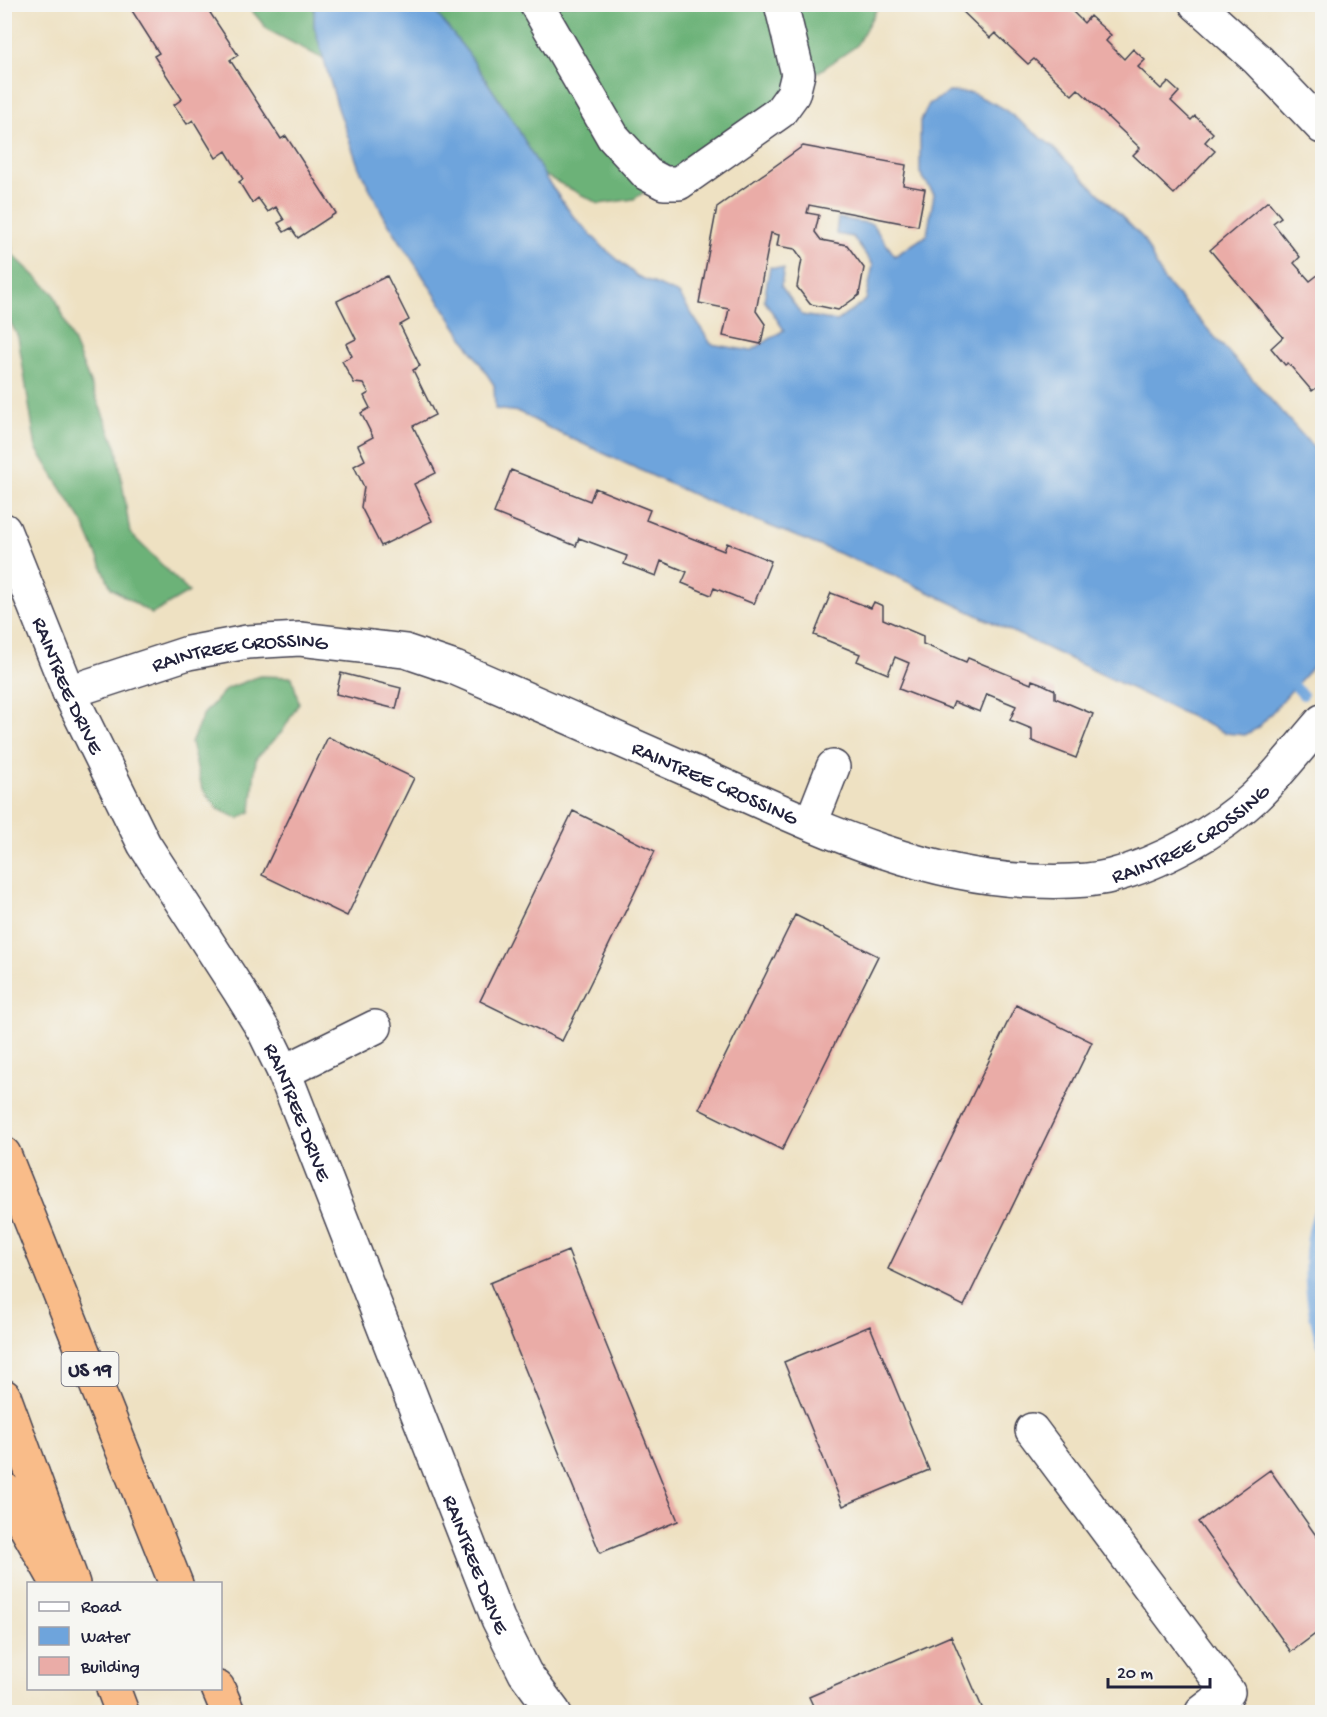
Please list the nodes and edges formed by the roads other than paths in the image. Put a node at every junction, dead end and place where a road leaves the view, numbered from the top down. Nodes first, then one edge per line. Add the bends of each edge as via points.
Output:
1 (536, 4) edge
2 (781, 4) edge
3 (1196, 4) edge
4 (1323, 128) edge
5 (4, 530) edge
6 (69, 692) junction
7 (1323, 721) edge
8 (833, 767) dead end
9 (811, 823) junction
10 (375, 1027) dead end
11 (284, 1072) junction
12 (4, 1154) edge
13 (4, 1396) edge
14 (1032, 1430) dead end
15 (4, 1489) edge
16 (56, 1582) edge
17 (72, 1582) edge
18 (175, 1582) edge
19 (113, 1690) edge
20 (218, 1690) edge
21 (122, 1713) edge
22 (228, 1713) edge
23 (554, 1713) edge
24 (1202, 1713) edge

1 - 2 street via 613,137 647,174 664,183 679,183 780,112 793,94 798,74
3 - 4 street via 1258,60
5 - 6 street, RAINTREE DRIVE
6 - 9 street, RAINTREE CROSSING via 188,653 247,642 300,639 405,651 456,668
6 - 11 street, RAINTREE DRIVE via 144,844 264,1031
7 - 9 street, RAINTREE CROSSING via 1254,798 1208,835 1111,876 1063,882 1004,880 941,870
8 - 9 street
10 - 11 street
11 - 23 street, RAINTREE DRIVE via 498,1619 525,1673
12 - 18 highway, US 19
13 - 17 highway
14 - 24 street via 1228,1692
15 - 16 highway
19 - 21 highway
20 - 22 highway

